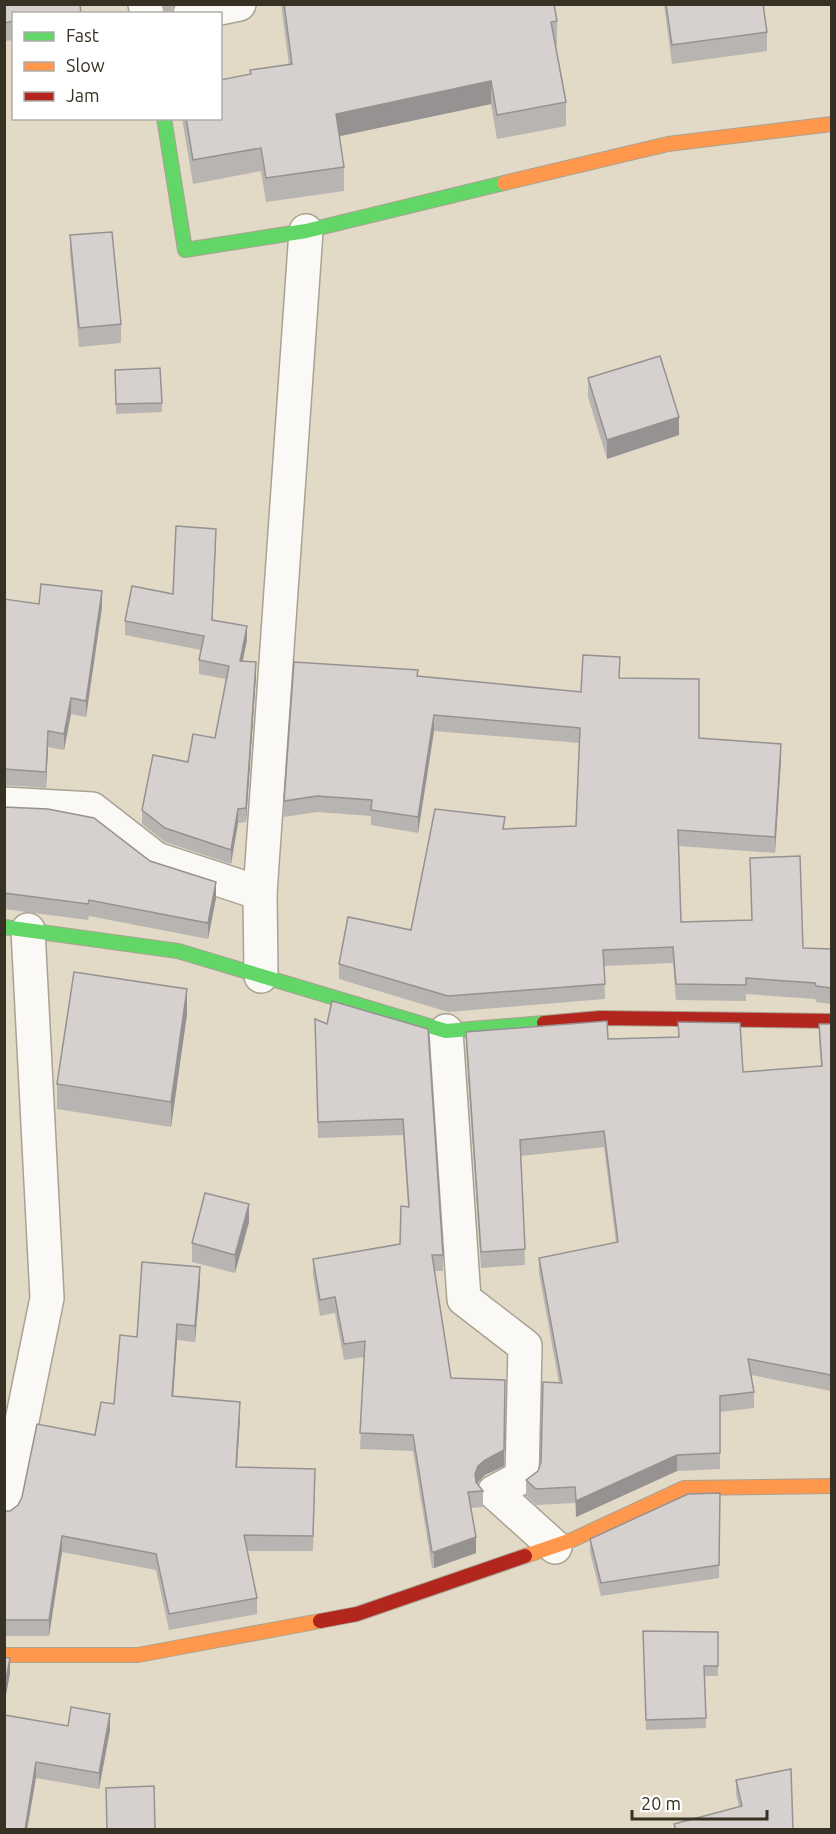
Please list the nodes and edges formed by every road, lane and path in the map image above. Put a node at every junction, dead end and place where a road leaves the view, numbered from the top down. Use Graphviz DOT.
graph roads {
  1 [pos="239,4"];
  2 [pos="200,12"];
  3 [pos="164,120"];
  4 [pos="831,124"];
  5 [pos="306,231"];
  6 [pos="4,804"];
  7 [pos="260,893"];
  8 [pos="16,928"];
  9 [pos="261,976"];
  10 [pos="831,1021"];
  11 [pos="446,1031"];
  12 [pos="831,1486"];
  13 [pos="4,1509"];
  14 [pos="555,1547"];
  15 [pos="4,1655"];
  1 -- 2 [label="street"];
  3 -- 5 [label="street"];
  4 -- 5 [label="street"];
  5 -- 7 [label="street"];
  6 -- 7 [label="street"];
  7 -- 9 [label="street"];
  8 -- 9 [label="street"];
  8 -- 13 [label="street"];
  9 -- 11 [label="street"];
  10 -- 11 [label="street"];
  11 -- 14 [label="street"];
  12 -- 14 [label="street"];
  14 -- 15 [label="street"];
}
